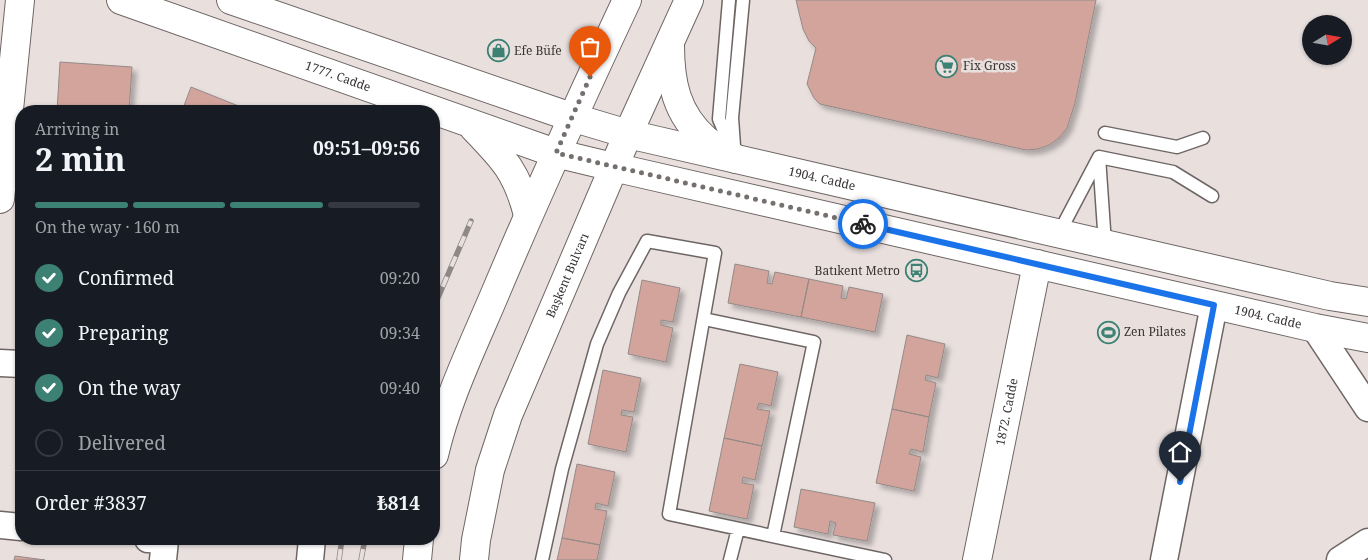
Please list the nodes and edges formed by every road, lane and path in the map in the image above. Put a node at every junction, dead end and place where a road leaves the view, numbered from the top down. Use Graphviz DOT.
graph roads {
  1 [pos="20,0"];
  2 [pos="120,0"];
  3 [pos="231,0"];
  4 [pos="628,0"];
  5 [pos="689,0"];
  6 [pos="729,0"];
  7 [pos="743,0"];
  8 [pos="670,42"];
  9 [pos="418,105"];
  10 [pos="440,113"];
  11 [pos="571,117"];
  12 [pos="469,123"];
  13 [pos="1105,133"];
  14 [pos="628,134"];
  15 [pos="1203,138"];
  16 [pos="556,153"];
  17 [pos="1099,158"];
  18 [pos="736,159"];
  19 [pos="613,167"];
  20 [pos="1212,196"];
  21 [pos="0,199"];
  22 [pos="528,215"];
  23 [pos="1059,233"];
  24 [pos="1105,244"];
  25 [pos="1037,264"];
  26 [pos="1368,302"];
  27 [pos="1214,305"];
  28 [pos="704,319"];
  29 [pos="1315,328"];
  30 [pos="1368,338"];
  31 [pos="0,363"];
  32 [pos="15,364"];
  33 [pos="1368,408"];
  34 [pos="440,434"];
  35 [pos="0,525"];
  36 [pos="15,526"];
  37 [pos="738,529"];
  38 [pos="773,536"];
  39 [pos="1368,542"];
  40 [pos="164,545"];
  41 [pos="311,545"];
  42 [pos="418,545"];
  43 [pos="163,560"];
  44 [pos="310,560"];
  45 [pos="416,560"];
  46 [pos="474,560"];
  47 [pos="542,560"];
  48 [pos="730,560"];
  49 [pos="885,560"];
  50 [pos="977,560"];
  51 [pos="1164,560"];
  52 [pos="1340,560"];
  1 -- 21 [label="main road"];
  2 -- 9 [label="main road, 1777. Cadde"];
  3 -- 11 [label="main road"];
  4 -- 11 [label="main road"];
  5 -- 8 [label="main road, Başkent Bulvarı"];
  6 -- 18 [label="lane"];
  7 -- 18 [label="lane"];
  8 -- 14 [label="main road, Başkent Bulvarı"];
  8 -- 18 [label="main road"];
  10 -- 12 [label="main road, 1777. Cadde"];
  11 -- 14 [label="main road, 1904. Cadde"];
  11 -- 16 [label="main road"];
  12 -- 16 [label="main road, 1777. Cadde"];
  12 -- 22 [label="main road"];
  13 -- 15 [label="lane"];
  14 -- 18 [label="main road, 1904. Cadde"];
  14 -- 19 [label="main road, Başkent Bulvarı"];
  16 -- 19 [label="main road, 1777. Cadde"];
  16 -- 22 [label="main road"];
  17 -- 20 [label="lane"];
  17 -- 23 [label="lane"];
  17 -- 24 [label="lane"];
  18 -- 23 [label="main road, 1904. Cadde"];
  19 -- 25 [label="main road, 1904. Cadde"];
  19 -- 46 [label="main road, Başkent Bulvarı"];
  22 -- 34 [label="main road"];
  23 -- 24 [label="main road, 1904. Cadde"];
  24 -- 26 [label="main road, 1904. Cadde"];
  25 -- 27 [label="main road, 1904. Cadde"];
  25 -- 50 [label="main road, 1872. Cadde"];
  27 -- 29 [label="main road, 1904. Cadde"];
  27 -- 51 [label="street"];
  28 -- 37 [label="lane"];
  28 -- 38 [label="lane"];
  28 -- 47 [label="lane"];
  29 -- 30 [label="main road, 1904. Cadde"];
  29 -- 33 [label="street"];
  31 -- 32 [label="street"];
  35 -- 36 [label="street"];
  37 -- 38 [label="lane"];
  37 -- 48 [label="lane"];
  38 -- 49 [label="lane"];
  39 -- 52 [label="street"];
  40 -- 43 [label="street"];
  41 -- 44 [label="street"];
  42 -- 45 [label="main road"];
}
